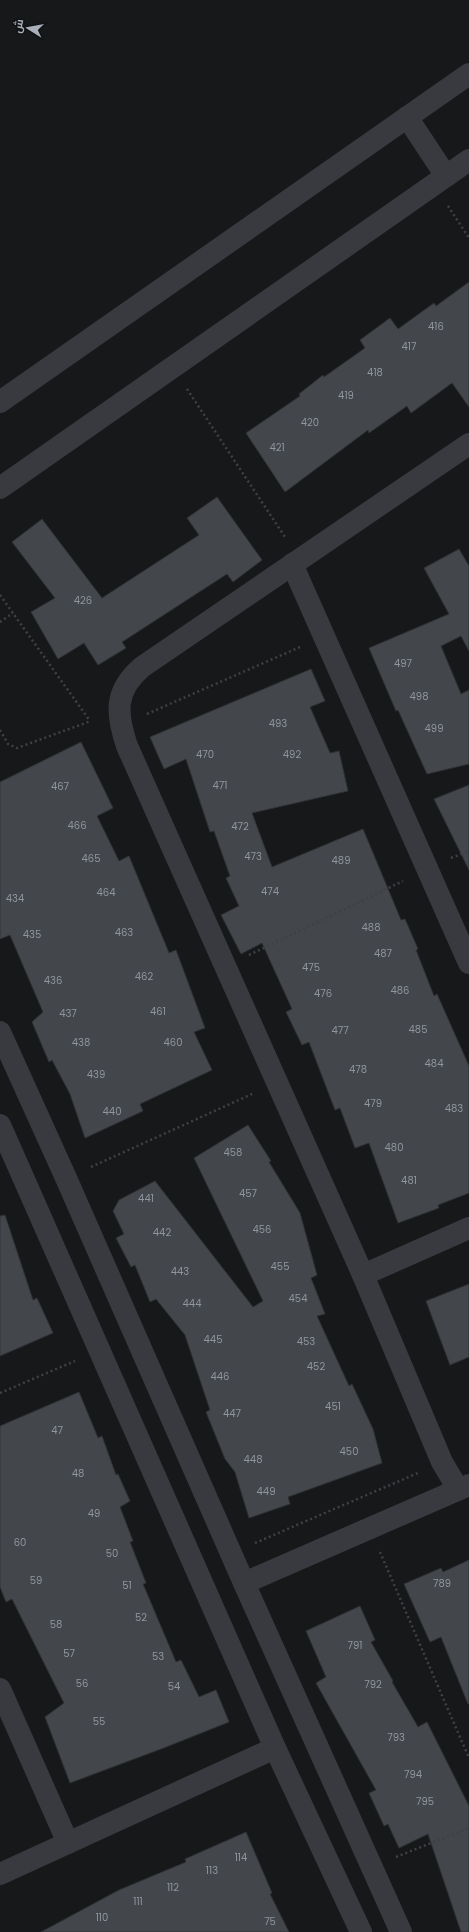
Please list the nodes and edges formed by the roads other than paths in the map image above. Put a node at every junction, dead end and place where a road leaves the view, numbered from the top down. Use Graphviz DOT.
graph roads {
  1 [pos="469,74"];
  2 [pos="407,118"];
  3 [pos="469,160"];
  4 [pos="440,180"];
  5 [pos="0,402"];
  6 [pos="469,444"];
  7 [pos="0,488"];
  8 [pos="296,562"];
  9 [pos="469,963"];
  10 [pos="0,1032"];
  11 [pos="0,1125"];
  12 [pos="469,1228"];
  13 [pos="363,1275"];
  14 [pos="464,1487"];
  15 [pos="244,1583"];
  16 [pos="0,1689"];
  17 [pos="275,1748"];
  18 [pos="68,1843"];
  19 [pos="0,1874"];
  20 [pos="361,1932"];
  21 [pos="401,1932"];
  1 -- 2 [label="street"];
  2 -- 4 [label="street"];
  2 -- 5 [label="street"];
  3 -- 4 [label="street"];
  4 -- 7 [label="street"];
  6 -- 8 [label="street"];
  8 -- 9 [label="street"];
  8 -- 13 [label="street"];
  10 -- 15 [label="street"];
  11 -- 17 [label="street"];
  12 -- 13 [label="street"];
  13 -- 14 [label="street"];
  14 -- 15 [label="street"];
  15 -- 21 [label="street"];
  16 -- 18 [label="street"];
  17 -- 18 [label="street"];
  17 -- 20 [label="street"];
  18 -- 19 [label="street"];
}
